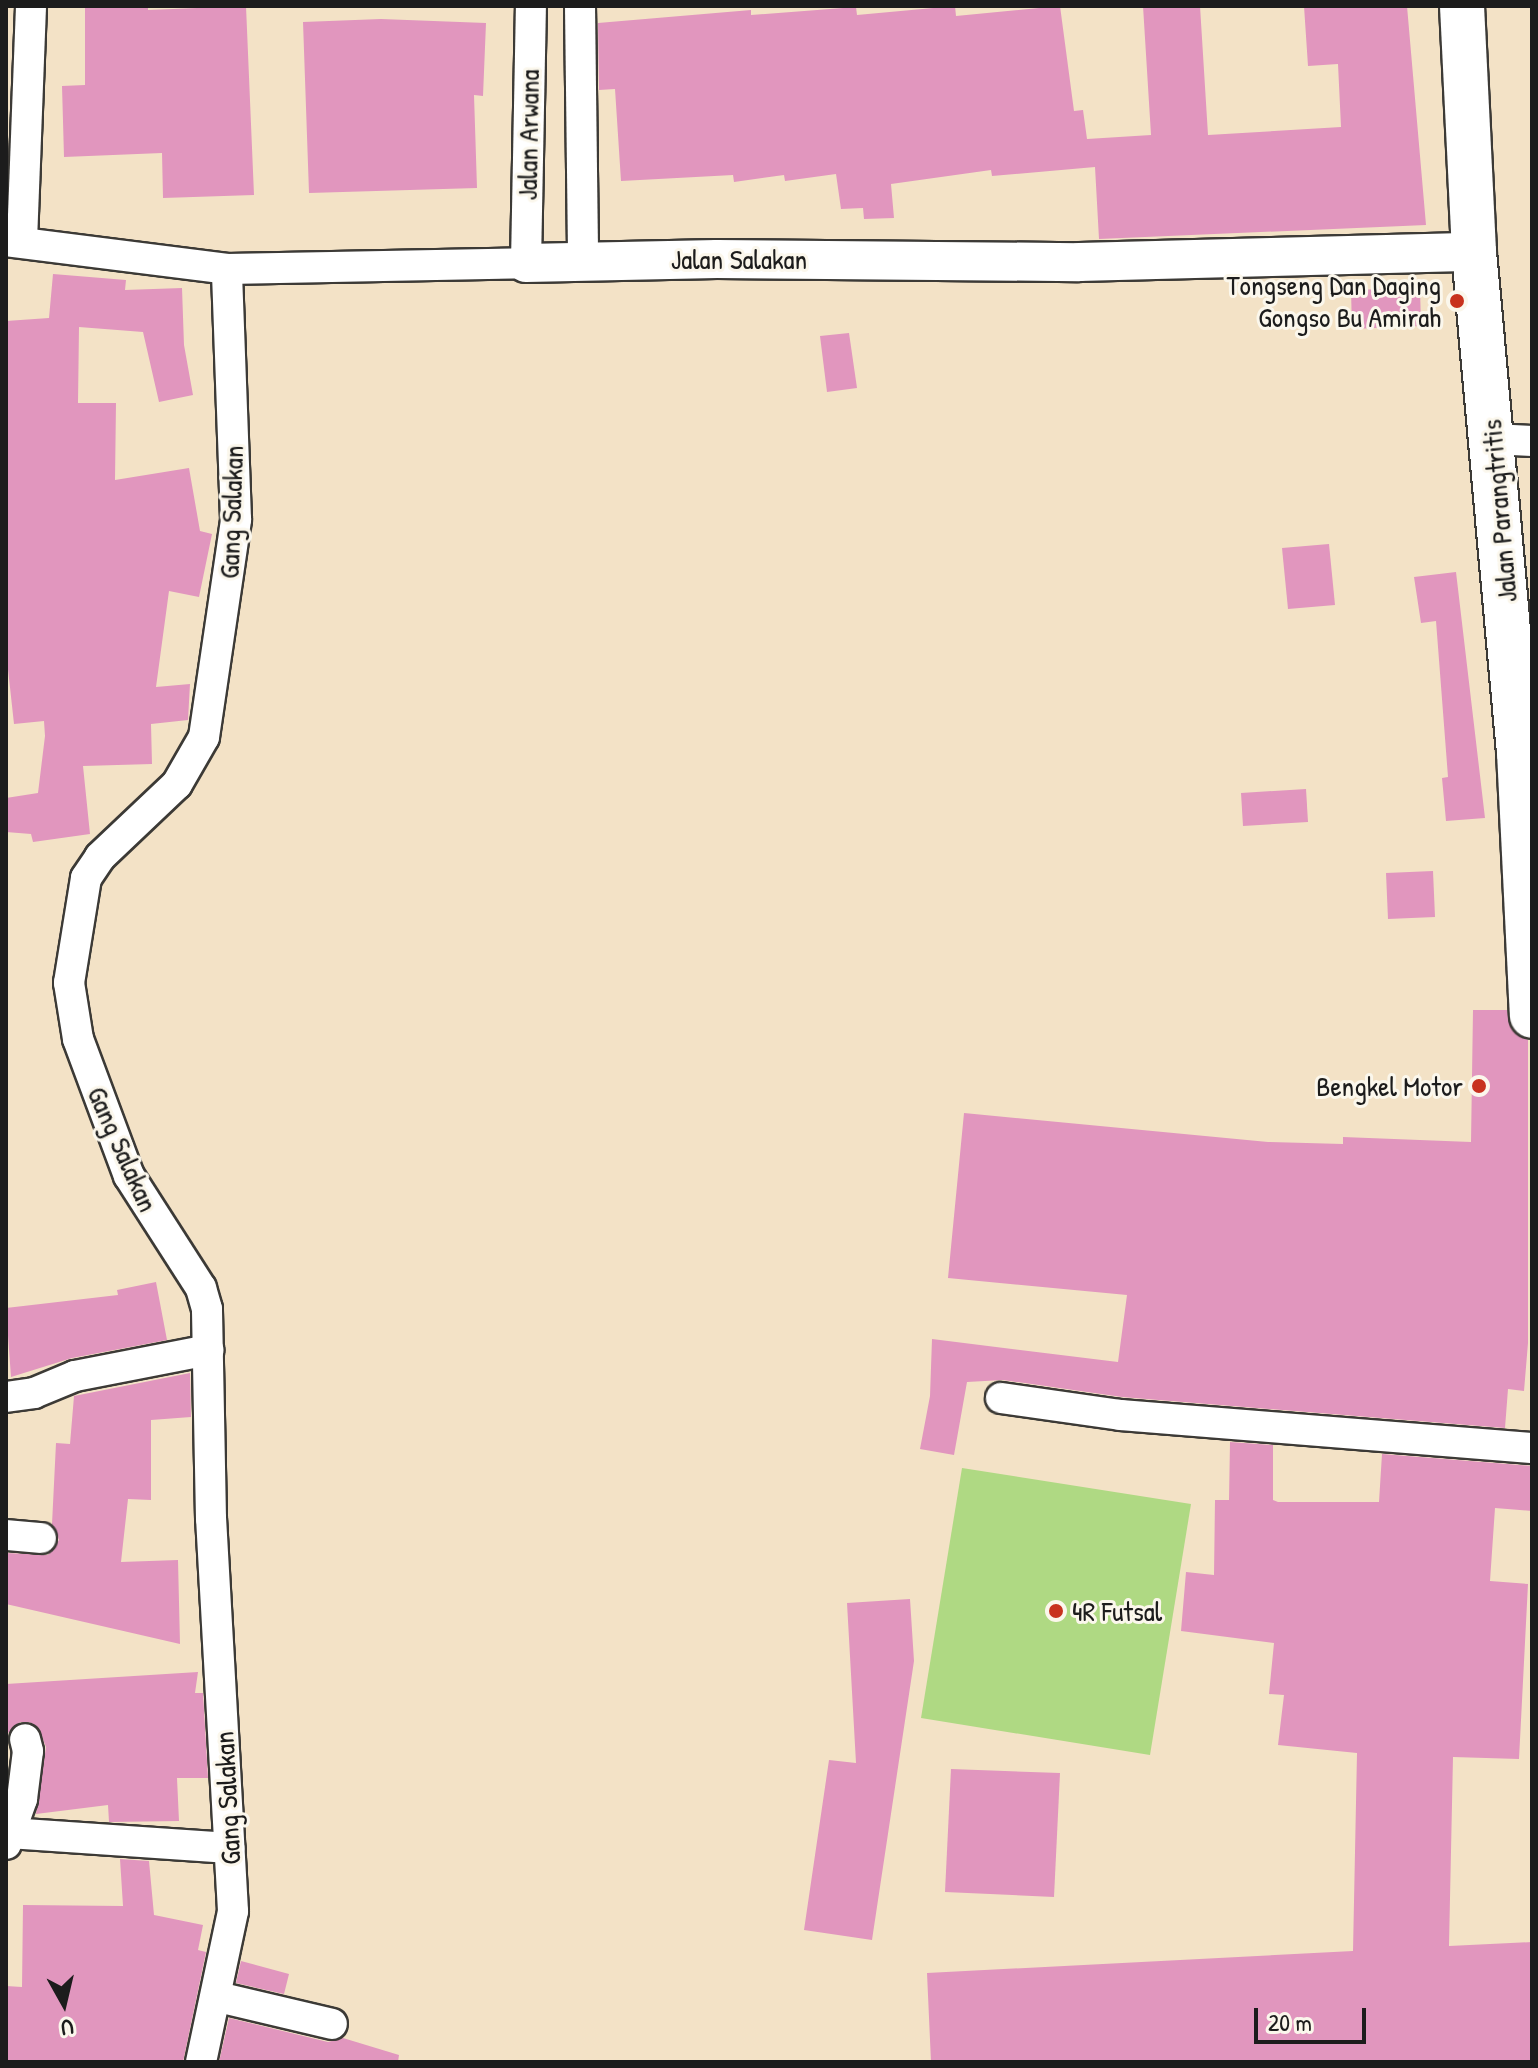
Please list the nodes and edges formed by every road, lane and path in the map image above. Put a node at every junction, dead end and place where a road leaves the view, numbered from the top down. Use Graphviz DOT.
graph roads {
  1 [pos="31,6"];
  2 [pos="531,6"];
  3 [pos="580,6"];
  4 [pos="1462,6"];
  5 [pos="14,241"];
  6 [pos="1474,252"];
  7 [pos="583,261"];
  8 [pos="526,263"];
  9 [pos="227,269"];
  10 [pos="1512,440"];
  11 [pos="1526,752"];
  12 [pos="1532,1016"];
  13 [pos="209,1350"];
  14 [pos="6,1397"];
  15 [pos="1001,1398"];
  16 [pos="1532,1448"];
  17 [pos="6,1535"];
  18 [pos="41,1538"];
  19 [pos="25,1739"];
  20 [pos="7,1838"];
  21 [pos="229,1848"];
  22 [pos="218,1997"];
  23 [pos="332,2024"];
  24 [pos="201,2062"];
  1 -- 5 [label="street"];
  2 -- 8 [label="street, Jalan Arwana"];
  3 -- 7 [label="street, Jalan Arwana"];
  4 -- 6 [label="main road, Jalan Parangtritis"];
  5 -- 9 [label="street, Jalan Salakan"];
  6 -- 7 [label="street, Jalan Salakan"];
  6 -- 10 [label="main road, Jalan Parangtritis"];
  7 -- 8 [label="street, Jalan Salakan"];
  8 -- 9 [label="street, Jalan Salakan"];
  9 -- 13 [label="street, Gang Salakan"];
  10 -- 11 [label="main road, Jalan Parangtritis"];
  11 -- 12 [label="main road, Jalan Parangtritis"];
  13 -- 14 [label="street"];
  13 -- 21 [label="street, Gang Salakan"];
  15 -- 16 [label="street"];
  17 -- 18 [label="street"];
  19 -- 20 [label="street"];
  20 -- 21 [label="street"];
  21 -- 22 [label="street, Gang Salakan"];
  22 -- 23 [label="street"];
  22 -- 24 [label="street, Gang Salakan"];
}
